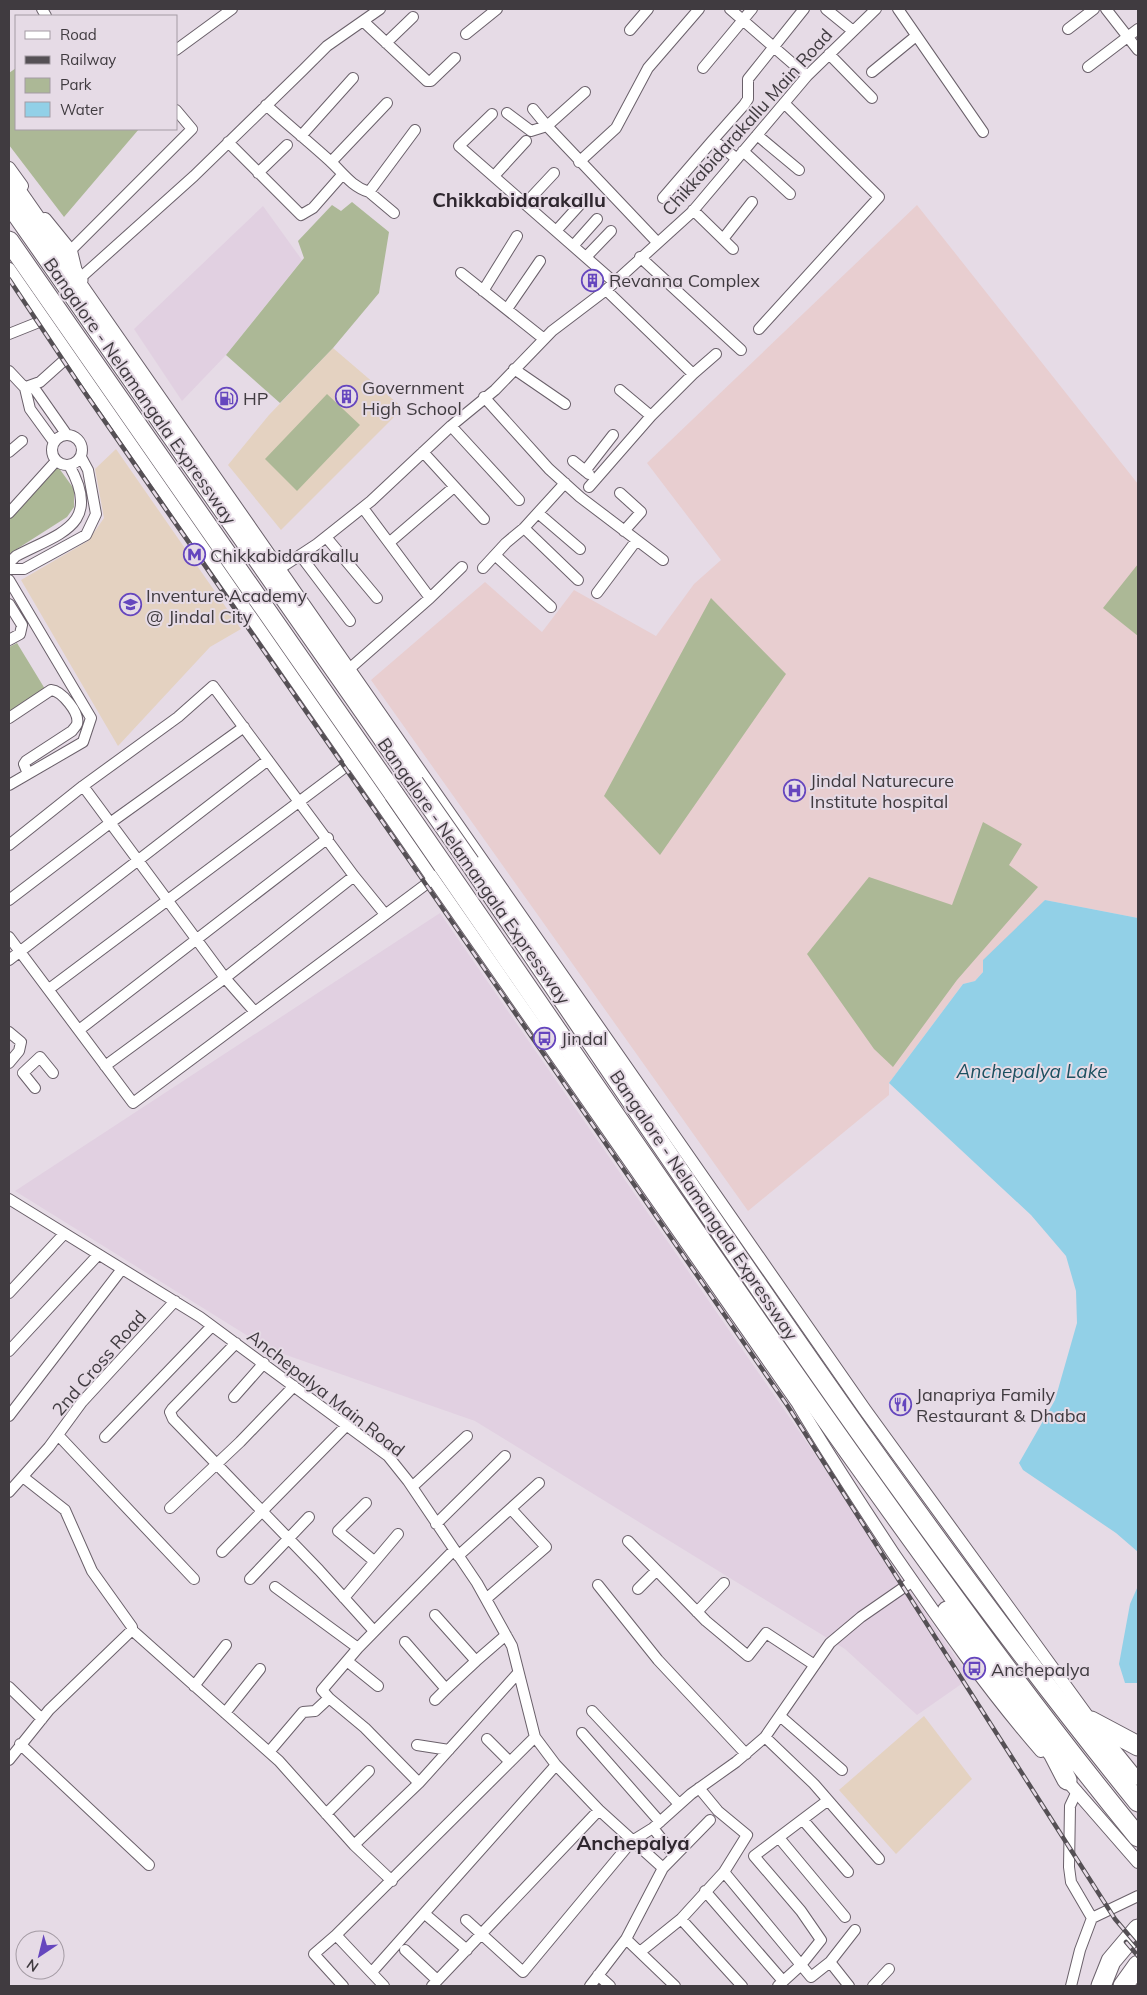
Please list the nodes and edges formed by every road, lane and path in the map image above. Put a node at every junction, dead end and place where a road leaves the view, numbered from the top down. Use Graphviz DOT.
graph roads {
  1 [pos="232,9"];
  2 [pos="648,9"];
  3 [pos="699,9"];
  4 [pos="730,9"];
  5 [pos="752,9"];
  6 [pos="804,9"];
  7 [pos="826,9"];
  8 [pos="876,9"];
  9 [pos="898,9"];
  10 [pos="1094,9"];
  11 [pos="1106,9"];
  12 [pos="375,10"];
  13 [pos="490,11"];
  14 [pos="413,17"];
  15 [pos="743,20"];
  16 [pos="363,21"];
  17 [pos="1068,28"];
  18 [pos="1138,29"];
  19 [pos="630,30"];
  20 [pos="853,31"];
  21 [pos="466,34"];
  22 [pos="916,36"];
  23 [pos="1128,37"];
  24 [pos="386,43"];
  25 [pos="774,47"];
  26 [pos="178,49"];
  27 [pos="1138,50"];
  28 [pos="829,54"];
  29 [pos="455,58"];
  30 [pos="1088,67"];
  31 [pos="703,68"];
  32 [pos="872,72"];
  33 [pos="807,76"];
  34 [pos="353,78"];
  35 [pos="585,92"];
  36 [pos="872,98"];
  37 [pos="387,102"];
  38 [pos="784,103"];
  39 [pos="266,105"];
  40 [pos="533,109"];
  41 [pos="178,112"];
  42 [pos="492,114"];
  43 [pos="507,114"];
  44 [pos="547,126"];
  45 [pos="415,130"];
  46 [pos="983,132"];
  47 [pos="757,135"];
  48 [pos="302,136"];
  49 [pos="713,140"];
  50 [pos="526,141"];
  51 [pos="228,142"];
  52 [pos="287,144"];
  53 [pos="740,155"];
  54 [pos="331,162"];
  55 [pos="579,162"];
  56 [pos="9,168"];
  57 [pos="799,170"];
  58 [pos="258,173"];
  59 [pos="554,173"];
  60 [pos="342,175"];
  61 [pos="494,176"];
  62 [pos="9,181"];
  63 [pos="369,192"];
  64 [pos="790,194"];
  65 [pos="663,198"];
  66 [pos="584,200"];
  67 [pos="752,202"];
  68 [pos="9,203"];
  69 [pos="525,204"];
  70 [pos="693,210"];
  71 [pos="394,213"];
  72 [pos="596,219"];
  73 [pos="556,231"];
  74 [pos="611,231"];
  75 [pos="517,236"];
  76 [pos="723,239"];
  77 [pos="9,241"];
  78 [pos="657,242"];
  79 [pos="573,246"];
  80 [pos="733,249"];
  81 [pos="71,250"];
  82 [pos="640,257"];
  83 [pos="586,258"];
  84 [pos="540,261"];
  85 [pos="461,273"];
  86 [pos="10,274"];
  87 [pos="78,280"];
  88 [pos="610,286"];
  89 [pos="483,290"];
  90 [pos="507,309"];
  91 [pos="44,320"];
  92 [pos="760,328"];
  93 [pos="9,334"];
  94 [pos="544,339"];
  95 [pos="741,350"];
  96 [pos="716,354"];
  97 [pos="69,356"];
  98 [pos="514,369"];
  99 [pos="9,371"];
  100 [pos="693,374"];
  101 [pos="28,386"];
  102 [pos="620,390"];
  103 [pos="484,397"];
  104 [pos="564,404"];
  105 [pos="651,416"];
  106 [pos="451,426"];
  107 [pos="67,435"];
  108 [pos="613,435"];
  109 [pos="22,441"];
  110 [pos="54,442"];
  111 [pos="9,452"];
  112 [pos="423,452"];
  113 [pos="81,458"];
  114 [pos="56,461"];
  115 [pos="573,461"];
  116 [pos="69,466"];
  117 [pos="585,471"];
  118 [pos="565,483"];
  119 [pos="454,487"];
  120 [pos="620,493"];
  121 [pos="519,500"];
  122 [pos="363,508"];
  123 [pos="9,513"];
  124 [pos="538,513"];
  125 [pos="484,519"];
  126 [pos="524,528"];
  127 [pos="624,531"];
  128 [pos="326,537"];
  129 [pos="636,541"];
  130 [pos="390,542"];
  131 [pos="580,549"];
  132 [pos="300,555"];
  133 [pos="495,556"];
  134 [pos="663,560"];
  135 [pos="9,563"];
  136 [pos="462,567"];
  137 [pos="483,568"];
  138 [pos="279,569"];
  139 [pos="9,570"];
  140 [pos="9,580"];
  141 [pos="578,580"];
  142 [pos="597,593"];
  143 [pos="376,598"];
  144 [pos="430,598"];
  145 [pos="9,604"];
  146 [pos="550,607"];
  147 [pos="350,620"];
  148 [pos="9,640"];
  149 [pos="348,670"];
  150 [pos="9,718"];
  151 [pos="244,727"];
  152 [pos="268,760"];
  153 [pos="352,762"];
  154 [pos="28,774"];
  155 [pos="9,786"];
  156 [pos="82,786"];
  157 [pos="299,801"];
  158 [pos="443,808"];
  159 [pos="110,822"];
  160 [pos="456,825"];
  161 [pos="328,838"];
  162 [pos="403,838"];
  163 [pos="9,845"];
  164 [pos="415,854"];
  165 [pos="138,860"];
  166 [pos="354,876"];
  167 [pos="433,879"];
  168 [pos="9,900"];
  169 [pos="168,901"];
  170 [pos="384,913"];
  171 [pos="9,937"];
  172 [pos="198,940"];
  173 [pos="20,952"];
  174 [pos="9,960"];
  175 [pos="225,978"];
  176 [pos="50,989"];
  177 [pos="254,1011"];
  178 [pos="79,1030"];
  179 [pos="9,1032"];
  180 [pos="10,1062"];
  181 [pos="105,1066"];
  182 [pos="23,1073"];
  183 [pos="53,1073"];
  184 [pos="35,1088"];
  185 [pos="9,1199"];
  186 [pos="64,1234"];
  187 [pos="98,1255"];
  188 [pos="122,1269"];
  189 [pos="9,1294"];
  190 [pos="175,1301"];
  191 [pos="212,1326"];
  192 [pos="236,1342"];
  193 [pos="9,1351"];
  194 [pos="264,1363"];
  195 [pos="294,1386"];
  196 [pos="234,1397"];
  197 [pos="812,1399"];
  198 [pos="9,1416"];
  199 [pos="347,1425"];
  200 [pos="58,1435"];
  201 [pos="467,1436"];
  202 [pos="104,1437"];
  203 [pos="506,1456"];
  204 [pos="216,1464"];
  205 [pos="23,1477"];
  206 [pos="540,1483"];
  207 [pos="412,1487"];
  208 [pos="9,1492"];
  209 [pos="366,1503"];
  210 [pos="170,1508"];
  211 [pos="512,1510"];
  212 [pos="262,1512"];
  213 [pos="309,1517"];
  214 [pos="436,1524"];
  215 [pos="398,1534"];
  216 [pos="289,1539"];
  217 [pos="628,1540"];
  218 [pos="222,1552"];
  219 [pos="456,1553"];
  220 [pos="374,1561"];
  221 [pos="656,1571"];
  222 [pos="194,1579"];
  223 [pos="250,1579"];
  224 [pos="912,1581"];
  225 [pos="724,1582"];
  226 [pos="598,1585"];
  227 [pos="276,1587"];
  228 [pos="638,1589"];
  229 [pos="344,1598"];
  230 [pos="486,1599"];
  231 [pos="697,1612"];
  232 [pos="435,1615"];
  233 [pos="132,1630"];
  234 [pos="374,1631"];
  235 [pos="506,1635"];
  236 [pos="405,1642"];
  237 [pos="226,1645"];
  238 [pos="358,1648"];
  239 [pos="347,1661"];
  240 [pos="476,1661"];
  241 [pos="813,1664"];
  242 [pos="260,1669"];
  243 [pos="518,1673"];
  244 [pos="194,1686"];
  245 [pos="378,1686"];
  246 [pos="9,1687"];
  247 [pos="446,1689"];
  248 [pos="329,1698"];
  249 [pos="435,1700"];
  250 [pos="592,1711"];
  251 [pos="225,1713"];
  252 [pos="780,1716"];
  253 [pos="42,1719"];
  254 [pos="1091,1720"];
  255 [pos="582,1732"];
  256 [pos="535,1737"];
  257 [pos="765,1737"];
  258 [pos="487,1739"];
  259 [pos="20,1744"];
  260 [pos="417,1745"];
  261 [pos="1138,1746"];
  262 [pos="449,1750"];
  263 [pos="269,1752"];
  264 [pos="746,1754"];
  265 [pos="9,1757"];
  266 [pos="510,1762"];
  267 [pos="556,1765"];
  268 [pos="842,1770"];
  269 [pos="369,1771"];
  270 [pos="1138,1779"];
  271 [pos="419,1783"];
  272 [pos="1072,1786"];
  273 [pos="698,1788"];
  274 [pos="827,1801"];
  275 [pos="1138,1802"];
  276 [pos="679,1804"];
  277 [pos="599,1810"];
  278 [pos="326,1814"];
  279 [pos="710,1820"];
  280 [pos="803,1820"];
  281 [pos="657,1825"];
  282 [pos="1138,1837"];
  283 [pos="780,1839"];
  284 [pos="632,1840"];
  285 [pos="354,1845"];
  286 [pos="674,1855"];
  287 [pos="878,1859"];
  288 [pos="1138,1862"];
  289 [pos="149,1865"];
  290 [pos="663,1868"];
  291 [pos="724,1872"];
  292 [pos="848,1872"];
  293 [pos="392,1881"];
  294 [pos="705,1891"];
  295 [pos="1138,1896"];
  296 [pos="425,1914"];
  297 [pos="845,1917"];
  298 [pos="1092,1918"];
  299 [pos="681,1919"];
  300 [pos="466,1920"];
  301 [pos="1138,1929"];
  302 [pos="856,1930"];
  303 [pos="336,1935"];
  304 [pos="482,1935"];
  305 [pos="626,1939"];
  306 [pos="405,1950"];
  307 [pos="467,1950"];
  308 [pos="640,1952"];
  309 [pos="830,1962"];
  310 [pos="801,1965"];
  311 [pos="1138,1965"];
  312 [pos="889,1969"];
  313 [pos="372,1972"];
  314 [pos="598,1975"];
  315 [pos="434,1983"];
  316 [pos="780,1984"];
  317 [pos="343,1986"];
  318 [pos="384,1986"];
  319 [pos="590,1986"];
  320 [pos="610,1986"];
  321 [pos="675,1986"];
  322 [pos="742,1986"];
  323 [pos="849,1986"];
  324 [pos="873,1986"];
  325 [pos="1071,1986"];
  326 [pos="1101,1986"];
  327 [pos="1123,1986"];
  1 -- 26 [label="street"];
  2 -- 19 [label="street"];
  3 -- 55 [label="street"];
  4 -- 15 [label="street"];
  5 -- 15 [label="street"];
  6 -- 25 [label="street"];
  7 -- 20 [label="street"];
  8 -- 20 [label="street, Chikkabidarakallu Main Road"];
  9 -- 22 [label="street"];
  10 -- 17 [label="street"];
  11 -- 23 [label="street"];
  12 -- 16 [label="street"];
  13 -- 21 [label="street"];
  14 -- 24 [label="street"];
  15 -- 25 [label="street"];
  15 -- 31 [label="street"];
  16 -- 24 [label="street"];
  16 -- 39 [label="street"];
  18 -- 23 [label="street"];
  20 -- 28 [label="street, Chikkabidarakallu Main Road"];
  22 -- 32 [label="street"];
  22 -- 46 [label="street"];
  23 -- 27 [label="street"];
  23 -- 30 [label="street"];
  24 -- 29 [label="street"];
  25 -- 33 [label="street"];
  25 -- 49 [label="street"];
  28 -- 33 [label="street, Chikkabidarakallu Main Road"];
  28 -- 36 [label="street"];
  33 -- 38 [label="street, Chikkabidarakallu Main Road"];
  34 -- 48 [label="street"];
  35 -- 44 [label="street"];
  37 -- 54 [label="street"];
  38 -- 47 [label="street, Chikkabidarakallu Main Road"];
  38 -- 92 [label="street"];
  39 -- 48 [label="street"];
  39 -- 51 [label="street"];
  40 -- 44 [label="street"];
  41 -- 81 [label="street"];
  42 -- 61 [label="street"];
  43 -- 44 [label="street"];
  44 -- 55 [label="street"];
  45 -- 63 [label="street"];
  47 -- 53 [label="street, Chikkabidarakallu Main Road"];
  47 -- 57 [label="street"];
  48 -- 54 [label="street"];
  49 -- 53 [label="street"];
  49 -- 65 [label="street"];
  50 -- 61 [label="street"];
  51 -- 58 [label="street"];
  51 -- 87 [label="street"];
  52 -- 58 [label="street"];
  53 -- 64 [label="street"];
  53 -- 70 [label="street, Chikkabidarakallu Main Road"];
  54 -- 60 [label="street"];
  55 -- 78 [label="street"];
  56 -- 81 [label="street"];
  58 -- 60 [label="street"];
  59 -- 69 [label="street"];
  60 -- 63 [label="street"];
  61 -- 69 [label="street"];
  62 -- 87 [label="highway"];
  63 -- 71 [label="street"];
  66 -- 73 [label="street"];
  67 -- 76 [label="street"];
  68 -- 275 [label="highway, Bangalore - Nelamangala Expressway, bridge"];
  69 -- 73 [label="street"];
  70 -- 76 [label="street"];
  70 -- 78 [label="street, Chikkabidarakallu Main Road"];
  72 -- 79 [label="street"];
  73 -- 79 [label="street"];
  74 -- 83 [label="street"];
  75 -- 89 [label="street"];
  76 -- 80 [label="street"];
  77 -- 197 [label="highway, Bangalore - Nelamangala Expressway, bridge"];
  78 -- 82 [label="street, Chikkabidarakallu Main Road"];
  79 -- 83 [label="street"];
  81 -- 87 [label="street"];
  82 -- 88 [label="street, Chikkabidarakallu Main Road"];
  82 -- 95 [label="street"];
  83 -- 88 [label="street"];
  84 -- 90 [label="street"];
  85 -- 89 [label="street"];
  86 -- 91 [label="street"];
  87 -- 138 [label="street"];
  88 -- 94 [label="street, Chikkabidarakallu Main Road"];
  88 -- 100 [label="street"];
  89 -- 90 [label="street"];
  90 -- 94 [label="street"];
  91 -- 93 [label="street"];
  91 -- 97 [label="street"];
  94 -- 98 [label="street, Chikkabidarakallu Main Road"];
  96 -- 100 [label="street"];
  97 -- 101 [label="street"];
  97 -- 153 [label="street"];
  98 -- 103 [label="street, Chikkabidarakallu Main Road"];
  98 -- 104 [label="street"];
  99 -- 101 [label="street"];
  100 -- 105 [label="street"];
  101 -- 107 [label="street"];
  101 -- 110 [label="street"];
  102 -- 105 [label="street"];
  103 -- 106 [label="street, Chikkabidarakallu Main Road"];
  103 -- 118 [label="street"];
  105 -- 117 [label="street"];
  106 -- 112 [label="street, Chikkabidarakallu Main Road"];
  106 -- 121 [label="street"];
  107 -- 110 [label="street"];
  107 -- 113 [label="street"];
  108 -- 117 [label="street"];
  109 -- 111 [label="street"];
  110 -- 114 [label="street"];
  112 -- 119 [label="street"];
  112 -- 122 [label="street, Chikkabidarakallu Main Road"];
  113 -- 116 [label="street"];
  113 -- 139 [label="street"];
  114 -- 116 [label="street"];
  114 -- 123 [label="street"];
  115 -- 117 [label="street"];
  116 -- 135 [label="street"];
  118 -- 124 [label="street"];
  118 -- 127 [label="street"];
  119 -- 125 [label="street"];
  119 -- 130 [label="street"];
  120 -- 127 [label="street"];
  122 -- 128 [label="street, Chikkabidarakallu Main Road"];
  122 -- 130 [label="street"];
  124 -- 126 [label="street"];
  124 -- 131 [label="street"];
  126 -- 133 [label="street"];
  126 -- 141 [label="street"];
  127 -- 129 [label="street"];
  128 -- 132 [label="street, Chikkabidarakallu Main Road"];
  128 -- 143 [label="street"];
  129 -- 134 [label="street"];
  129 -- 142 [label="street"];
  130 -- 144 [label="street"];
  132 -- 138 [label="street, Chikkabidarakallu Main Road"];
  132 -- 147 [label="street"];
  133 -- 137 [label="street"];
  133 -- 146 [label="street"];
  136 -- 144 [label="street"];
  138 -- 149 [label="street"];
  140 -- 154 [label="street"];
  144 -- 149 [label="street"];
  145 -- 148 [label="street"];
  149 -- 158 [label="street"];
  150 -- 154 [label="street"];
  151 -- 152 [label="street"];
  151 -- 156 [label="street"];
  151 -- 159 [label="street"];
  152 -- 157 [label="street"];
  152 -- 165 [label="street"];
  153 -- 157 [label="street"];
  153 -- 162 [label="street"];
  154 -- 155 [label="street"];
  156 -- 159 [label="street"];
  156 -- 163 [label="street"];
  157 -- 161 [label="street"];
  157 -- 169 [label="street"];
  158 -- 160 [label="street"];
  158 -- 162 [label="street"];
  159 -- 165 [label="street"];
  159 -- 168 [label="street"];
  160 -- 164 [label="street"];
  160 -- 254 [label="street"];
  161 -- 166 [label="street"];
  161 -- 172 [label="street"];
  162 -- 164 [label="street"];
  164 -- 167 [label="street"];
  165 -- 169 [label="street"];
  165 -- 173 [label="street"];
  166 -- 170 [label="street"];
  166 -- 175 [label="street"];
  167 -- 170 [label="street"];
  167 -- 224 [label="street"];
  169 -- 172 [label="street"];
  169 -- 176 [label="street"];
  170 -- 177 [label="street"];
  171 -- 173 [label="street"];
  172 -- 175 [label="street"];
  172 -- 178 [label="street"];
  173 -- 174 [label="street"];
  173 -- 176 [label="street"];
  175 -- 177 [label="street"];
  175 -- 181 [label="street"];
  176 -- 178 [label="street"];
  177 -- 181 [label="street"];
  178 -- 181 [label="street"];
  179 -- 180 [label="street"];
  180 -- 182 [label="street"];
  182 -- 183 [label="street"];
  182 -- 184 [label="street"];
  185 -- 186 [label="street, Anchepalya Main Road"];
  186 -- 187 [label="street, Anchepalya Main Road"];
  186 -- 189 [label="street"];
  187 -- 188 [label="street, Anchepalya Main Road"];
  187 -- 193 [label="street"];
  188 -- 190 [label="street, Anchepalya Main Road"];
  188 -- 198 [label="street"];
  190 -- 191 [label="street, Anchepalya Main Road"];
  190 -- 200 [label="street, 2nd Cross Road"];
  191 -- 192 [label="street, Anchepalya Main Road"];
  191 -- 202 [label="street"];
  192 -- 194 [label="street, Anchepalya Main Road"];
  192 -- 204 [label="street"];
  194 -- 195 [label="street, Anchepalya Main Road"];
  194 -- 196 [label="street"];
  195 -- 199 [label="street, Anchepalya Main Road"];
  195 -- 204 [label="street"];
  197 -- 272 [label="highway"];
  197 -- 282 [label="highway, Bangalore - Nelamangala Expressway"];
  199 -- 207 [label="street, Anchepalya Main Road"];
  199 -- 212 [label="street"];
  200 -- 205 [label="street, 2nd Cross Road"];
  200 -- 222 [label="street"];
  201 -- 207 [label="street"];
  203 -- 214 [label="street"];
  204 -- 210 [label="street"];
  204 -- 212 [label="street"];
  205 -- 208 [label="street, 2nd Cross Road"];
  205 -- 233 [label="street"];
  206 -- 211 [label="street"];
  207 -- 214 [label="street, Anchepalya Main Road"];
  209 -- 220 [label="street"];
  211 -- 219 [label="street"];
  211 -- 230 [label="street"];
  212 -- 216 [label="street"];
  212 -- 218 [label="street"];
  213 -- 216 [label="street"];
  214 -- 219 [label="street, Anchepalya Main Road"];
  215 -- 220 [label="street"];
  216 -- 223 [label="street"];
  216 -- 229 [label="street"];
  217 -- 221 [label="street"];
  219 -- 230 [label="street, Anchepalya Main Road"];
  219 -- 234 [label="street"];
  220 -- 229 [label="street"];
  221 -- 228 [label="street"];
  221 -- 231 [label="street"];
  224 -- 241 [label="street"];
  224 -- 272 [label="street"];
  225 -- 231 [label="street"];
  226 -- 264 [label="street"];
  227 -- 238 [label="street"];
  229 -- 234 [label="street"];
  230 -- 235 [label="street, Anchepalya Main Road"];
  231 -- 241 [label="street"];
  232 -- 240 [label="street"];
  233 -- 244 [label="street"];
  233 -- 253 [label="street"];
  234 -- 238 [label="street"];
  235 -- 240 [label="street"];
  235 -- 243 [label="street, Anchepalya Main Road"];
  236 -- 247 [label="street"];
  237 -- 244 [label="street"];
  238 -- 239 [label="street"];
  239 -- 245 [label="street"];
  239 -- 248 [label="street"];
  240 -- 247 [label="street"];
  241 -- 252 [label="street"];
  242 -- 251 [label="street"];
  243 -- 256 [label="street, Anchepalya Main Road"];
  243 -- 262 [label="street"];
  244 -- 251 [label="street"];
  246 -- 253 [label="street"];
  247 -- 249 [label="street"];
  248 -- 263 [label="street"];
  248 -- 271 [label="street"];
  250 -- 276 [label="street"];
  251 -- 263 [label="street"];
  252 -- 257 [label="street"];
  252 -- 268 [label="street"];
  253 -- 259 [label="street"];
  254 -- 261 [label="highway"];
  254 -- 270 [label="street"];
  255 -- 281 [label="street"];
  256 -- 266 [label="street"];
  256 -- 267 [label="street, Anchepalya Main Road"];
  257 -- 264 [label="street"];
  257 -- 274 [label="street"];
  258 -- 266 [label="street"];
  259 -- 265 [label="street"];
  259 -- 289 [label="street"];
  260 -- 262 [label="street"];
  262 -- 271 [label="street"];
  263 -- 278 [label="street"];
  264 -- 273 [label="street"];
  266 -- 293 [label="street"];
  267 -- 277 [label="street, Anchepalya Main Road"];
  267 -- 296 [label="street"];
  269 -- 278 [label="street"];
  271 -- 285 [label="street"];
  272 -- 288 [label="street"];
  272 -- 298 [label="street"];
  273 -- 276 [label="street"];
  273 -- 291 [label="street"];
  274 -- 280 [label="street"];
  274 -- 287 [label="street"];
  276 -- 281 [label="street"];
  277 -- 284 [label="street, Anchepalya Main Road"];
  277 -- 304 [label="street"];
  278 -- 285 [label="street"];
  279 -- 286 [label="street"];
  280 -- 283 [label="street"];
  280 -- 292 [label="street"];
  281 -- 284 [label="street"];
  281 -- 286 [label="street"];
  283 -- 297 [label="street"];
  283 -- 310 [label="street"];
  284 -- 290 [label="street, Anchepalya Main Road"];
  284 -- 304 [label="street"];
  285 -- 293 [label="street"];
  286 -- 290 [label="street"];
  290 -- 305 [label="street"];
  291 -- 294 [label="street"];
  291 -- 310 [label="street"];
  293 -- 303 [label="street"];
  294 -- 299 [label="street"];
  294 -- 316 [label="street"];
  295 -- 298 [label="street"];
  296 -- 307 [label="street"];
  296 -- 313 [label="street"];
  298 -- 325 [label="street"];
  299 -- 308 [label="street"];
  299 -- 322 [label="street"];
  300 -- 304 [label="street"];
  301 -- 326 [label="highway"];
  302 -- 309 [label="street"];
  303 -- 313 [label="street"];
  303 -- 317 [label="street"];
  304 -- 307 [label="street"];
  305 -- 308 [label="street"];
  305 -- 314 [label="street"];
  306 -- 315 [label="street"];
  307 -- 315 [label="street"];
  308 -- 321 [label="street"];
  309 -- 310 [label="street"];
  309 -- 323 [label="street"];
  310 -- 316 [label="street"];
  311 -- 327 [label="highway"];
  312 -- 324 [label="street"];
  313 -- 318 [label="street"];
  314 -- 319 [label="street"];
  314 -- 320 [label="street"];
}
